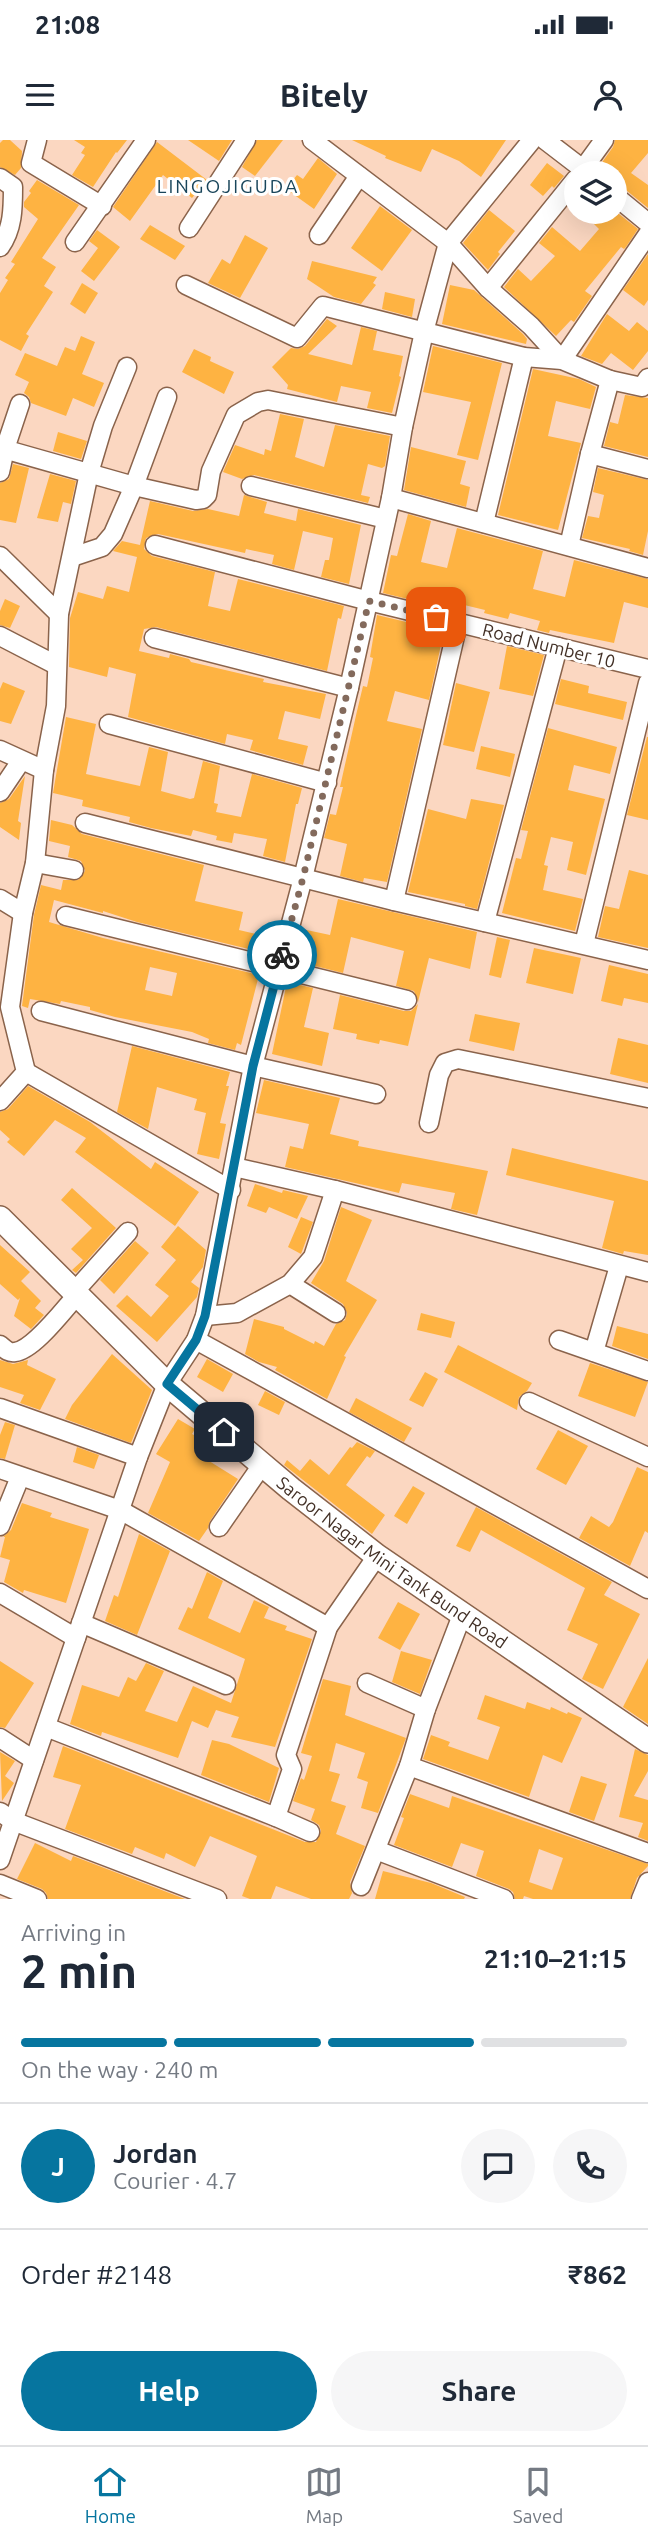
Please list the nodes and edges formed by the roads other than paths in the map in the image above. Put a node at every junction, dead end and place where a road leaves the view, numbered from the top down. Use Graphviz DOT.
graph roads {
  1 [pos="37,140"];
  2 [pos="146,140"];
  3 [pos="246,140"];
  4 [pos="532,140"];
  5 [pos="545,140"];
  6 [pos="604,140"];
  7 [pos="320,142"];
  8 [pos="568,161"];
  9 [pos="590,161"];
  10 [pos="31,163"];
  11 [pos="359,176"];
  12 [pos="7,182"];
  13 [pos="564,196"];
  14 [pos="102,206"];
  15 [pos="627,206"];
  16 [pos="648,223"];
  17 [pos="189,228"];
  18 [pos="319,234"];
  19 [pos="648,234"];
  20 [pos="75,242"];
  21 [pos="447,243"];
  22 [pos="0,247"];
  23 [pos="186,285"];
  24 [pos="488,288"];
  25 [pos="424,332"];
  26 [pos="524,357"];
  27 [pos="562,360"];
  28 [pos="127,367"];
  29 [pos="648,378"];
  30 [pos="610,380"];
  31 [pos="167,397"];
  32 [pos="20,404"];
  33 [pos="403,426"];
  34 [pos="2,449"];
  35 [pos="590,454"];
  36 [pos="648,469"];
  37 [pos="0,472"];
  38 [pos="89,473"];
  39 [pos="134,486"];
  40 [pos="251,486"];
  41 [pos="391,498"];
  42 [pos="386,519"];
  43 [pos="484,523"];
  44 [pos="155,545"];
  45 [pos="569,546"];
  46 [pos="0,556"];
  47 [pos="72,557"];
  48 [pos="648,568"];
  49 [pos="369,601"];
  50 [pos="59,614"];
  51 [pos="458,622"];
  52 [pos="0,636"];
  53 [pos="154,638"];
  54 [pos="558,647"];
  55 [pos="57,665"];
  56 [pos="648,669"];
  57 [pos="648,683"];
  58 [pos="349,688"];
  59 [pos="109,724"];
  60 [pos="0,750"];
  61 [pos="21,761"];
  62 [pos="44,770"];
  63 [pos="327,783"];
  64 [pos="0,792"];
  65 [pos="85,823"];
  66 [pos="35,863"];
  67 [pos="74,870"];
  68 [pos="303,878"];
  69 [pos="0,899"];
  70 [pos="394,901"];
  71 [pos="23,914"];
  72 [pos="66,916"];
  73 [pos="485,922"];
  74 [pos="584,944"];
  75 [pos="648,960"];
  76 [pos="278,970"];
  77 [pos="407,1000"];
  78 [pos="5,1002"];
  79 [pos="41,1011"];
  80 [pos="253,1066"];
  81 [pos="26,1072"];
  82 [pos="6,1081"];
  83 [pos="376,1094"];
  84 [pos="648,1098"];
  85 [pos="0,1101"];
  86 [pos="429,1123"];
  87 [pos="234,1167"];
  88 [pos="231,1190"];
  89 [pos="335,1190"];
  90 [pos="0,1218"];
  91 [pos="128,1232"];
  92 [pos="619,1265"];
  93 [pos="648,1272"];
  94 [pos="290,1284"];
  95 [pos="77,1292"];
  96 [pos="336,1313"];
  97 [pos="205,1316"];
  98 [pos="196,1340"];
  99 [pos="559,1340"];
  100 [pos="0,1345"];
  101 [pos="594,1352"];
  102 [pos="648,1371"];
  103 [pos="167,1384"];
  104 [pos="529,1402"];
  105 [pos="0,1408"];
  106 [pos="138,1457"];
  107 [pos="648,1457"];
  108 [pos="262,1465"];
  109 [pos="0,1469"];
  110 [pos="20,1477"];
  111 [pos="120,1510"];
  112 [pos="0,1526"];
  113 [pos="219,1527"];
  114 [pos="377,1556"];
  115 [pos="648,1590"];
  116 [pos="0,1593"];
  117 [pos="462,1615"];
  118 [pos="328,1628"];
  119 [pos="78,1631"];
  120 [pos="367,1683"];
  121 [pos="226,1685"];
  122 [pos="426,1709"];
  123 [pos="46,1727"];
  124 [pos="0,1738"];
  125 [pos="648,1741"];
  126 [pos="34,1760"];
  127 [pos="410,1766"];
  128 [pos="7,1816"];
  129 [pos="276,1817"];
  130 [pos="310,1832"];
  131 [pos="376,1850"];
  132 [pos="648,1853"];
  133 [pos="0,1860"];
  134 [pos="648,1882"];
  135 [pos="0,1884"];
  136 [pos="361,1886"];
  137 [pos="37,1899"];
  138 [pos="217,1899"];
  139 [pos="503,1899"];
  140 [pos="641,1899"];
  1 -- 10 [label="street"];
  2 -- 14 [label="street"];
  3 -- 17 [label="street"];
  4 -- 21 [label="street"];
  5 -- 8 [label="street"];
  6 -- 9 [label="street"];
  7 -- 11 [label="street"];
  10 -- 12 [label="street"];
  10 -- 14 [label="street"];
  11 -- 18 [label="street"];
  11 -- 21 [label="street"];
  12 -- 22 [label="street"];
  13 -- 24 [label="street"];
  14 -- 20 [label="street"];
  15 -- 16 [label="street"];
  19 -- 27 [label="street"];
  21 -- 24 [label="street"];
  21 -- 25 [label="street"];
  23 -- 25 [label="street"];
  24 -- 27 [label="street"];
  25 -- 26 [label="street"];
  25 -- 33 [label="street"];
  26 -- 27 [label="street"];
  26 -- 43 [label="street"];
  27 -- 30 [label="street"];
  28 -- 38 [label="street"];
  29 -- 30 [label="street"];
  30 -- 35 [label="street"];
  31 -- 39 [label="street"];
  32 -- 34 [label="street"];
  33 -- 39 [label="street"];
  33 -- 41 [label="street"];
  34 -- 37 [label="street"];
  34 -- 38 [label="street"];
  35 -- 36 [label="street"];
  35 -- 45 [label="street"];
  38 -- 39 [label="street"];
  38 -- 47 [label="street"];
  39 -- 47 [label="street"];
  40 -- 42 [label="street"];
  41 -- 42 [label="street"];
  41 -- 43 [label="street"];
  42 -- 49 [label="street"];
  43 -- 45 [label="street"];
  44 -- 49 [label="street, Road Number 10"];
  45 -- 48 [label="street"];
  46 -- 50 [label="street"];
  47 -- 50 [label="street"];
  49 -- 51 [label="street, Road Number 10"];
  49 -- 58 [label="street"];
  50 -- 55 [label="street"];
  51 -- 54 [label="street, Road Number 10"];
  51 -- 70 [label="street"];
  52 -- 55 [label="street"];
  53 -- 58 [label="street"];
  54 -- 56 [label="street, Road Number 10"];
  54 -- 73 [label="street"];
  55 -- 62 [label="street"];
  57 -- 74 [label="street"];
  58 -- 63 [label="street"];
  59 -- 63 [label="street"];
  60 -- 61 [label="street"];
  61 -- 62 [label="street"];
  61 -- 64 [label="street"];
  62 -- 66 [label="street"];
  63 -- 68 [label="street"];
  65 -- 68 [label="street"];
  66 -- 67 [label="street"];
  66 -- 71 [label="street"];
  68 -- 70 [label="street"];
  68 -- 76 [label="street"];
  69 -- 71 [label="street"];
  70 -- 73 [label="street"];
  71 -- 78 [label="street"];
  72 -- 76 [label="street"];
  73 -- 74 [label="street"];
  74 -- 75 [label="street"];
  76 -- 77 [label="street"];
  76 -- 80 [label="street"];
  78 -- 81 [label="street"];
  79 -- 80 [label="street"];
  80 -- 83 [label="street"];
  80 -- 87 [label="street"];
  81 -- 82 [label="street"];
  81 -- 88 [label="street"];
  82 -- 85 [label="street"];
  84 -- 86 [label="street"];
  87 -- 88 [label="street"];
  87 -- 89 [label="street"];
  88 -- 97 [label="street"];
  89 -- 92 [label="street"];
  89 -- 94 [label="street"];
  90 -- 95 [label="main road, Saroor Nagar Mini Tank Bund Road"];
  91 -- 95 [label="street"];
  92 -- 93 [label="street"];
  92 -- 101 [label="street"];
  94 -- 96 [label="street"];
  94 -- 97 [label="street"];
  95 -- 100 [label="street"];
  95 -- 103 [label="main road, Saroor Nagar Mini Tank Bund Road"];
  97 -- 98 [label="street"];
  98 -- 103 [label="street"];
  98 -- 115 [label="street"];
  99 -- 101 [label="street"];
  101 -- 102 [label="street"];
  103 -- 106 [label="street"];
  103 -- 108 [label="main road, Saroor Nagar Mini Tank Bund Road"];
  104 -- 107 [label="street"];
  105 -- 106 [label="street"];
  106 -- 111 [label="street"];
  108 -- 113 [label="street"];
  108 -- 114 [label="main road, Saroor Nagar Mini Tank Bund Road"];
  109 -- 110 [label="street"];
  110 -- 111 [label="street"];
  110 -- 112 [label="street"];
  111 -- 118 [label="street"];
  111 -- 119 [label="street"];
  114 -- 117 [label="main road, Saroor Nagar Mini Tank Bund Road"];
  114 -- 118 [label="street"];
  116 -- 119 [label="street"];
  117 -- 122 [label="street"];
  117 -- 125 [label="main road, Saroor Nagar Mini Tank Bund Road"];
  118 -- 129 [label="street"];
  119 -- 121 [label="street"];
  119 -- 123 [label="street"];
  120 -- 122 [label="street"];
  122 -- 127 [label="street"];
  123 -- 126 [label="street"];
  123 -- 129 [label="street"];
  124 -- 126 [label="street"];
  126 -- 128 [label="street"];
  127 -- 131 [label="street"];
  127 -- 132 [label="street"];
  128 -- 133 [label="street"];
  128 -- 138 [label="street"];
  129 -- 130 [label="street"];
  131 -- 136 [label="street"];
  131 -- 139 [label="street"];
  134 -- 140 [label="street"];
  135 -- 137 [label="street"];
}
